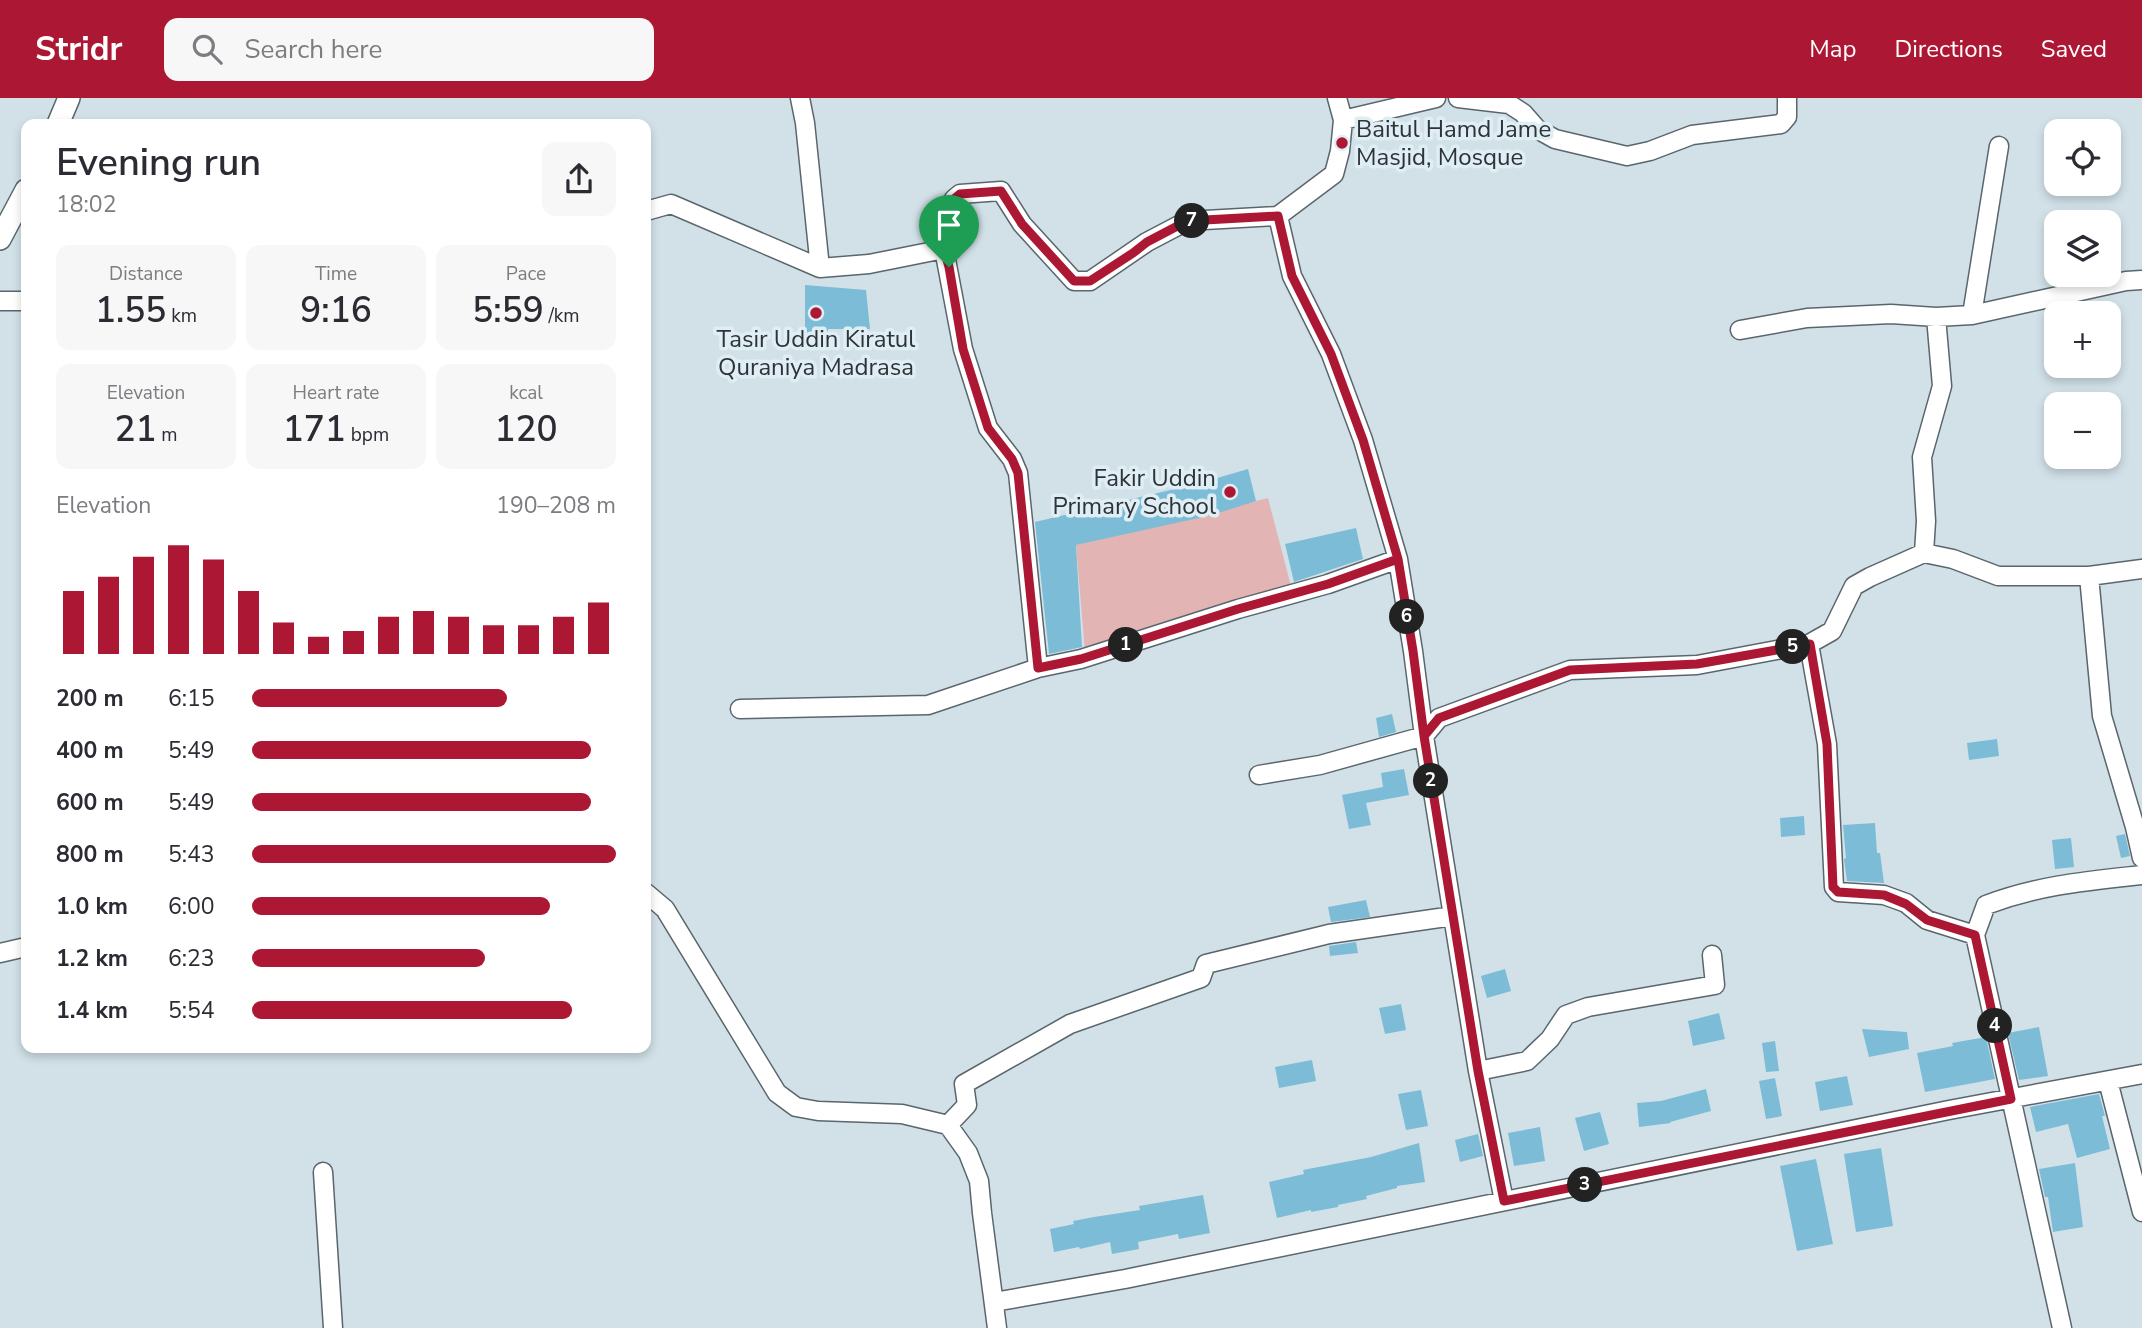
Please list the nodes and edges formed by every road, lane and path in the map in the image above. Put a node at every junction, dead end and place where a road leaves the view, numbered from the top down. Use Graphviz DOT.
graph roads {
  1 [pos="69,98"];
  2 [pos="800,98"];
  3 [pos="1337,98"];
  4 [pos="1436,98"];
  5 [pos="1458,98"];
  6 [pos="1787,98"];
  7 [pos="60,119"];
  8 [pos="1343,120"];
  9 [pos="1999,146"];
  10 [pos="21,199"];
  11 [pos="651,210"];
  12 [pos="1278,216"];
  13 [pos="0,239"];
  14 [pos="944,249"];
  15 [pos="820,268"];
  16 [pos="2142,280"];
  17 [pos="0,301"];
  18 [pos="21,302"];
  19 [pos="1972,315"];
  20 [pos="1936,317"];
  21 [pos="1740,330"];
  22 [pos="1924,553"];
  23 [pos="1398,559"];
  24 [pos="2142,569"];
  25 [pos="2090,576"];
  26 [pos="1810,644"];
  27 [pos="1038,668"];
  28 [pos="740,709"];
  29 [pos="1424,736"];
  30 [pos="1259,775"];
  31 [pos="2142,859"];
  32 [pos="2142,875"];
  33 [pos="651,896"];
  34 [pos="1453,916"];
  35 [pos="1975,935"];
  36 [pos="21,948"];
  37 [pos="0,953"];
  38 [pos="1712,955"];
  39 [pos="1478,1071"];
  40 [pos="2142,1074"];
  41 [pos="2108,1081"];
  42 [pos="2011,1099"];
  43 [pos="948,1125"];
  44 [pos="323,1172"];
  45 [pos="1504,1201"];
  46 [pos="2142,1212"];
  47 [pos="994,1302"];
  48 [pos="333,1328"];
  49 [pos="997,1328"];
  50 [pos="2062,1328"];
  1 -- 7 [label="main road"];
  2 -- 15 [label="street"];
  3 -- 8 [label="street"];
  4 -- 8 [label="street"];
  5 -- 6 [label="street"];
  8 -- 12 [label="street"];
  9 -- 19 [label="street"];
  10 -- 13 [label="main road"];
  11 -- 15 [label="street"];
  12 -- 14 [label="street"];
  12 -- 23 [label="street"];
  14 -- 15 [label="street"];
  14 -- 27 [label="street"];
  16 -- 19 [label="street"];
  17 -- 18 [label="street"];
  19 -- 20 [label="street"];
  20 -- 21 [label="street"];
  20 -- 22 [label="street"];
  22 -- 25 [label="street"];
  22 -- 26 [label="street"];
  23 -- 27 [label="street"];
  23 -- 29 [label="street"];
  24 -- 25 [label="street"];
  25 -- 31 [label="street"];
  26 -- 29 [label="street"];
  26 -- 35 [label="street"];
  27 -- 28 [label="street"];
  29 -- 30 [label="street"];
  29 -- 34 [label="street"];
  32 -- 35 [label="street"];
  33 -- 43 [label="street"];
  34 -- 39 [label="street"];
  34 -- 43 [label="street"];
  35 -- 42 [label="street"];
  36 -- 37 [label="street"];
  38 -- 39 [label="street"];
  39 -- 45 [label="street"];
  40 -- 41 [label="street"];
  41 -- 42 [label="street"];
  41 -- 46 [label="street"];
  42 -- 45 [label="street"];
  42 -- 50 [label="street"];
  43 -- 47 [label="street"];
  44 -- 48 [label="street"];
  45 -- 47 [label="street"];
  47 -- 49 [label="street"];
}
